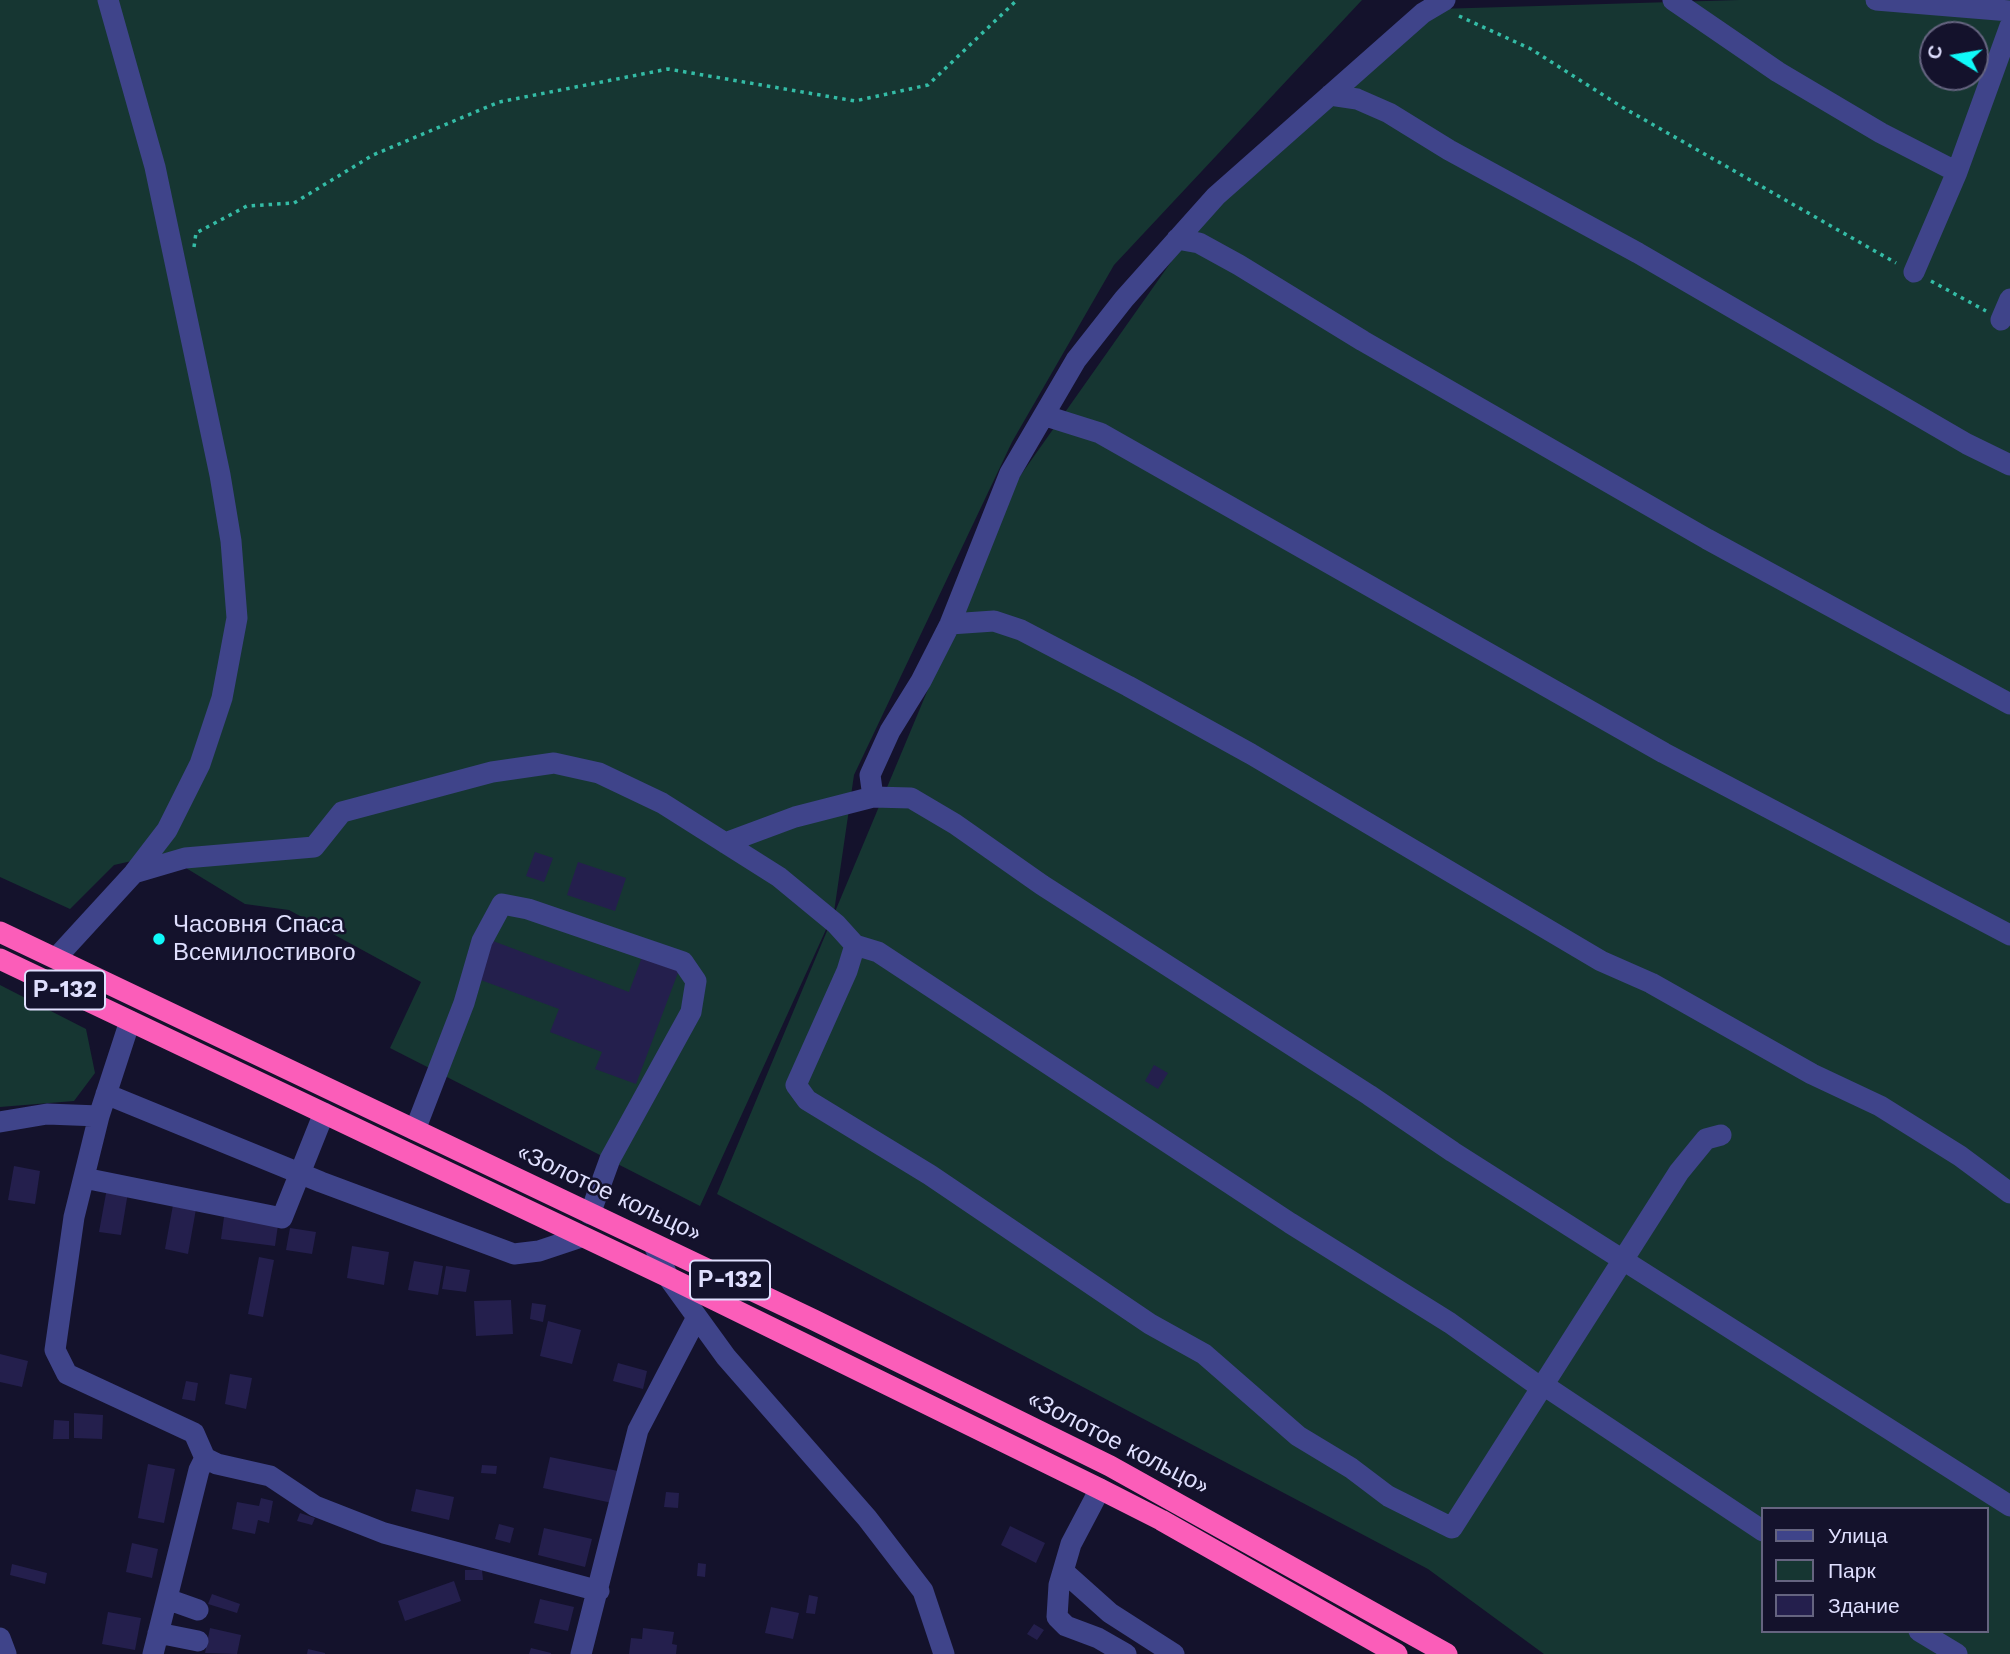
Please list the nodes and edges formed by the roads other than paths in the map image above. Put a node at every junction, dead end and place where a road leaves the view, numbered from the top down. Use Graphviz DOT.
graph roads {
  1 [pos="108,0"];
  2 [pos="1673,0"];
  3 [pos="1875,0"];
  4 [pos="1437,5"];
  5 [pos="2010,11"];
  6 [pos="2010,26"];
  7 [pos="1330,95"];
  8 [pos="1957,172"];
  9 [pos="1177,239"];
  10 [pos="1914,272"];
  11 [pos="2010,299"];
  12 [pos="2001,320"];
  13 [pos="1046,416"];
  14 [pos="2010,466"];
  15 [pos="950,624"];
  16 [pos="2010,704"];
  17 [pos="873,797"];
  18 [pos="725,843"];
  19 [pos="134,873"];
  20 [pos="0,932"];
  21 [pos="2010,935"];
  22 [pos="855,945"];
  23 [pos="56,958"];
  24 [pos="0,959"];
  25 [pos="130,1021"];
  26 [pos="106,1094"];
  27 [pos="324,1113"];
  28 [pos="99,1116"];
  29 [pos="0,1122"];
  30 [pos="415,1130"];
  31 [pos="1721,1135"];
  32 [pos="300,1172"];
  33 [pos="84,1178"];
  34 [pos="2010,1194"];
  35 [pos="590,1214"];
  36 [pos="581,1237"];
  37 [pos="654,1245"];
  38 [pos="1624,1261"];
  39 [pos="667,1277"];
  40 [pos="697,1317"];
  41 [pos="1540,1387"];
  42 [pos="205,1458"];
  43 [pos="1100,1489"];
  44 [pos="2010,1506"];
  45 [pos="1762,1530"];
  46 [pos="1063,1571"];
  47 [pos="598,1591"];
  48 [pos="167,1599"];
  49 [pos="198,1610"];
  50 [pos="1923,1633"];
  51 [pos="0,1638"];
  52 [pos="198,1641"];
  53 [pos="156,1644"];
  54 [pos="6,1654"];
  55 [pos="581,1654"];
  56 [pos="944,1654"];
  57 [pos="1126,1654"];
  58 [pos="1174,1654"];
  59 [pos="1397,1654"];
  60 [pos="1447,1654"];
  61 [pos="1957,1654"];
  1 -- 19 [label="street"];
  2 -- 8 [label="street"];
  3 -- 5 [label="street"];
  4 -- 7 [label="street"];
  6 -- 8 [label="street"];
  7 -- 9 [label="street"];
  7 -- 14 [label="street"];
  8 -- 10 [label="street"];
  9 -- 13 [label="street"];
  9 -- 16 [label="street"];
  11 -- 12 [label="street"];
  13 -- 15 [label="street"];
  13 -- 21 [label="street"];
  15 -- 17 [label="street"];
  15 -- 34 [label="street"];
  17 -- 18 [label="street"];
  17 -- 38 [label="street"];
  18 -- 19 [label="street"];
  18 -- 22 [label="street"];
  19 -- 23 [label="street"];
  20 -- 23 [label="highway, «Золотое кольцо» / Р-132"];
  22 -- 41 [label="street"];
  22 -- 41 [label="street"];
  23 -- 30 [label="highway, «Золотое кольцо» / Р-132"];
  24 -- 25 [label="highway, «Золотое кольцо» / Р-132"];
  25 -- 26 [label="street"];
  25 -- 27 [label="highway, «Золотое кольцо» / Р-132"];
  26 -- 28 [label="street"];
  26 -- 32 [label="street"];
  27 -- 32 [label="street"];
  27 -- 36 [label="highway, «Золотое кольцо» / Р-132"];
  28 -- 29 [label="street"];
  28 -- 33 [label="street"];
  30 -- 35 [label="highway, «Золотое кольцо» / Р-132"];
  30 -- 35 [label="street"];
  31 -- 38 [label="street"];
  32 -- 33 [label="street"];
  32 -- 36 [label="street"];
  33 -- 42 [label="street"];
  35 -- 37 [label="highway, «Золотое кольцо» / Р-132"];
  36 -- 39 [label="highway, «Золотое кольцо» / Р-132"];
  37 -- 39 [label="street"];
  37 -- 60 [label="highway, «Золотое кольцо» / Р-132"];
  38 -- 41 [label="street"];
  38 -- 44 [label="street"];
  39 -- 40 [label="street"];
  39 -- 43 [label="highway, «Золотое кольцо» / Р-132"];
  40 -- 47 [label="street"];
  40 -- 56 [label="street"];
  41 -- 45 [label="street"];
  42 -- 47 [label="street"];
  42 -- 48 [label="street"];
  43 -- 46 [label="street"];
  43 -- 59 [label="highway, «Золотое кольцо» / Р-132"];
  46 -- 57 [label="street"];
  46 -- 58 [label="street"];
  47 -- 55 [label="street"];
  48 -- 49 [label="street"];
  48 -- 53 [label="street"];
  50 -- 61 [label="street"];
  51 -- 54 [label="street"];
  52 -- 53 [label="street"];
}
